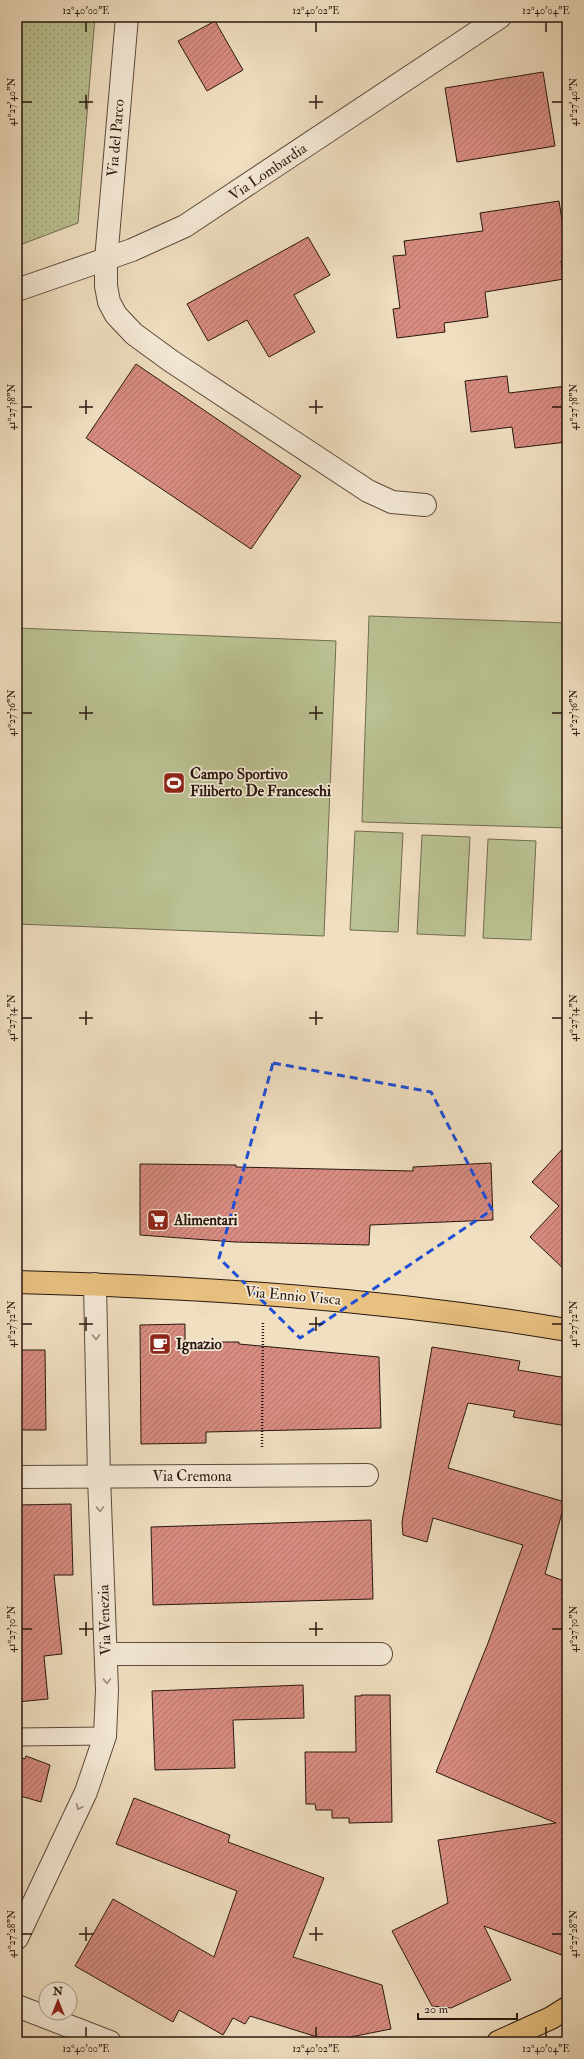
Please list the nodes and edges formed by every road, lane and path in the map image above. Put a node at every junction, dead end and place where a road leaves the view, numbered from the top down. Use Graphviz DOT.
graph roads {
  1 [pos="127,17"];
  2 [pos="500,17"];
  3 [pos="106,260"];
  4 [pos="17,290"];
  5 [pos="425,505"];
  6 [pos="17,1282"];
  7 [pos="95,1284"];
  8 [pos="263,1293"];
  9 [pos="567,1330"];
  10 [pos="367,1475"];
  11 [pos="262,1476"];
  12 [pos="99,1477"];
  13 [pos="17,1478"];
  14 [pos="106,1654"];
  15 [pos="381,1654"];
  16 [pos="105,1736"];
  17 [pos="17,1737"];
  18 [pos="17,1938"];
  19 [pos="17,2006"];
  20 [pos="567,2008"];
  21 [pos="110,2042"];
  22 [pos="498,2042"];
  1 -- 3 [label="street, Via del Parco"];
  2 -- 3 [label="street, Via Lombardia"];
  3 -- 4 [label="street, Via Lombardia"];
  3 -- 5 [label="street, Via del Parco"];
  6 -- 7 [label="main road, Via Ennio Visca"];
  7 -- 8 [label="main road, Via Ennio Visca"];
  7 -- 12 [label="street, Via Venezia, one-way"];
  8 -- 9 [label="main road, Via Ennio Visca"];
  8 -- 11 [label="path"];
  10 -- 11 [label="street, Via Cremona"];
  11 -- 12 [label="street, Via Cremona"];
  12 -- 13 [label="street, Via Cremona"];
  12 -- 14 [label="street, Via Venezia, one-way"];
  14 -- 15 [label="street"];
  14 -- 16 [label="street, Via Venezia, one-way"];
  16 -- 17 [label="lane"];
  16 -- 18 [label="street, Via Venezia, one-way"];
  19 -- 21 [label="street"];
  20 -- 22 [label="main road"];
}
